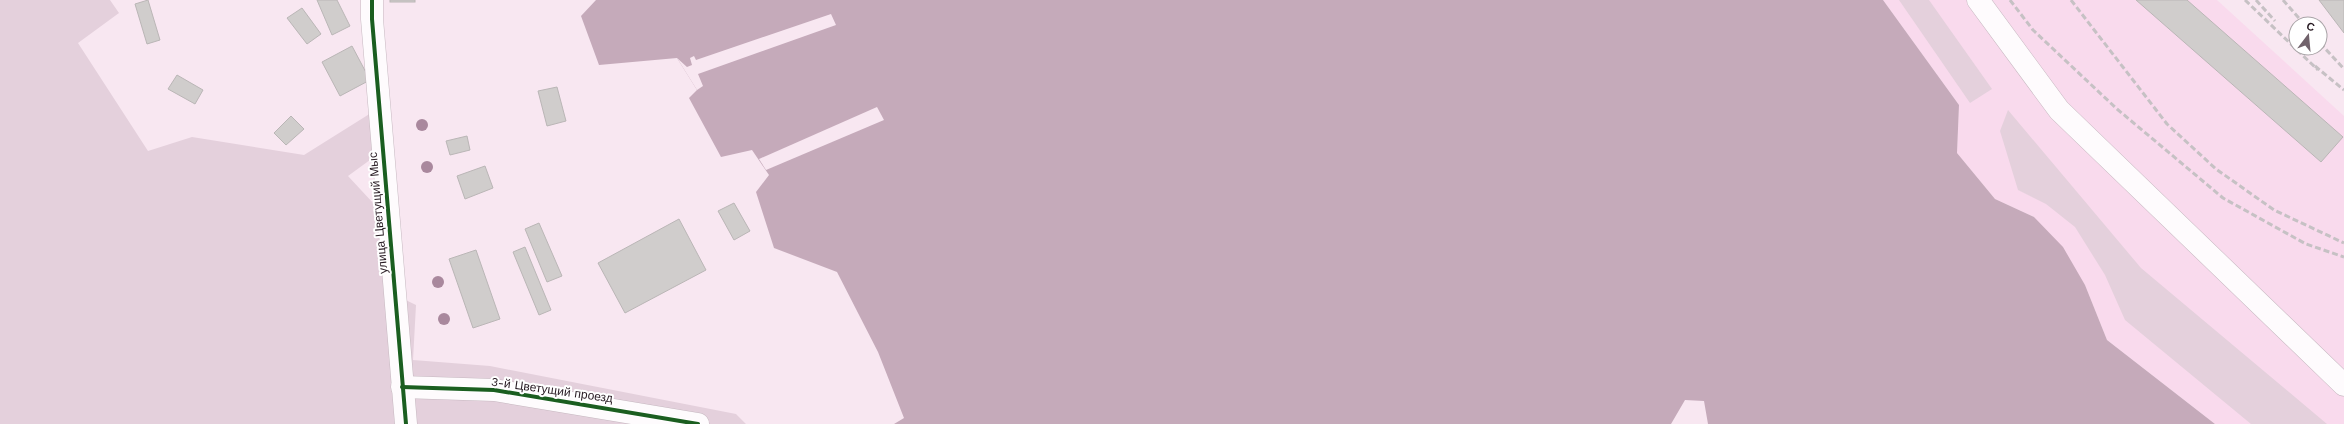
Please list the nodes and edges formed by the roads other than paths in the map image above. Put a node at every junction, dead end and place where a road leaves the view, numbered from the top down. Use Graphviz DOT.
graph roads {
  1 [pos="372,0"];
  2 [pos="1978,0"];
  3 [pos="2344,386"];
  4 [pos="402,387"];
  5 [pos="406,424"];
  6 [pos="698,424"];
  1 -- 4 [label="street, улица Цветущий Мыс"];
  2 -- 3 [label="street"];
  4 -- 5 [label="street, улица Цветущий Мыс"];
  4 -- 6 [label="street, 3-й Цветущий проезд"];
}
